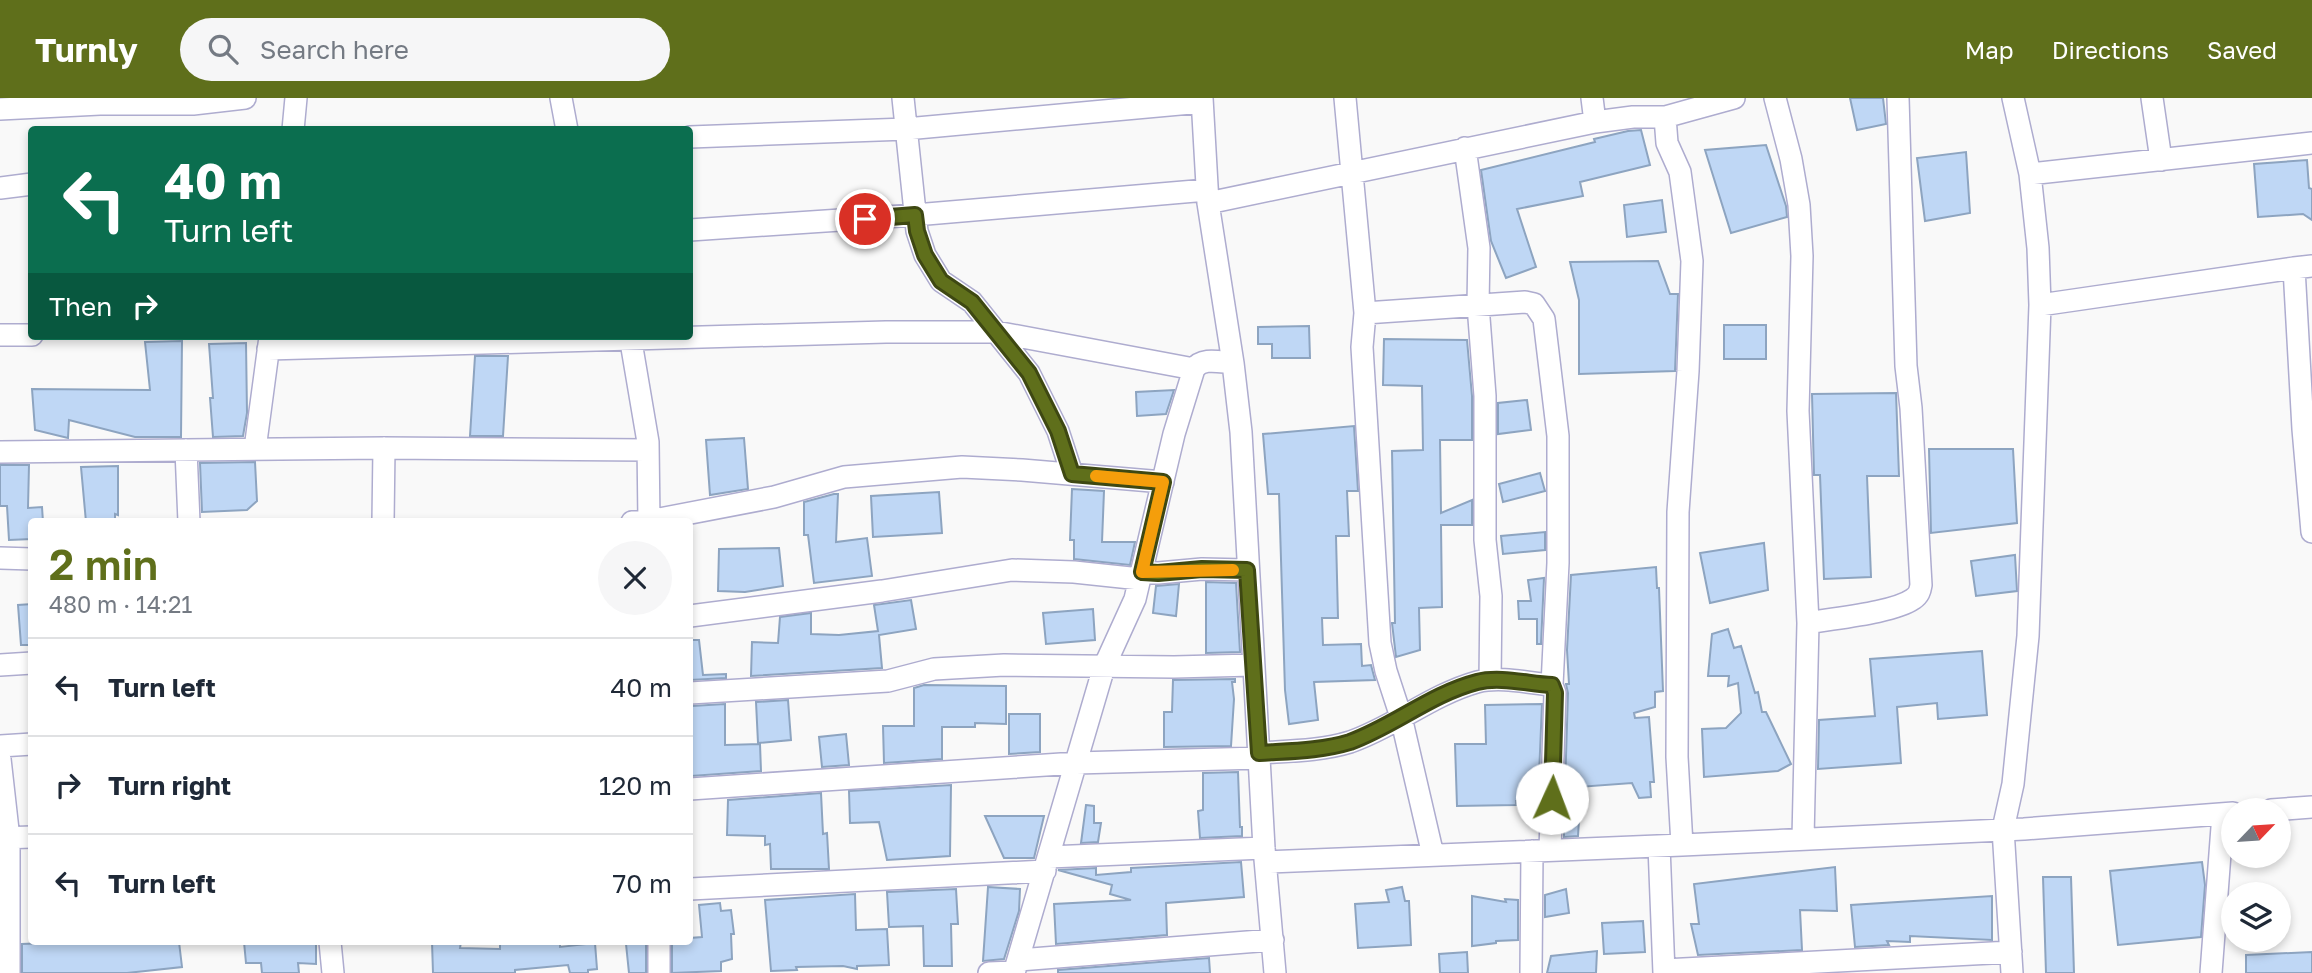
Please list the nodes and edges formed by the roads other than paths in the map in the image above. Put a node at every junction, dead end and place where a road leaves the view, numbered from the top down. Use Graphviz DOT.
graph roads {
  1 [pos="245,98"];
  2 [pos="296,98"];
  3 [pos="561,98"];
  4 [pos="903,98"];
  5 [pos="1345,98"];
  6 [pos="1592,98"];
  7 [pos="1734,98"];
  8 [pos="1775,98"];
  9 [pos="1898,98"];
  10 [pos="2013,98"];
  11 [pos="2152,98"];
  12 [pos="1202,100"];
  13 [pos="0,109"];
  14 [pos="1665,117"];
  15 [pos="1595,122"];
  16 [pos="293,126"];
  17 [pos="566,126"];
  18 [pos="906,129"];
  19 [pos="693,136"];
  20 [pos="2312,143"];
  21 [pos="1465,148"];
  22 [pos="2161,160"];
  23 [pos="1352,173"];
  24 [pos="2030,174"];
  25 [pos="28,184"];
  26 [pos="0,188"];
  27 [pos="1208,196"];
  28 [pos="915,215"];
  29 [pos="693,230"];
  30 [pos="2303,267"];
  31 [pos="1478,305"];
  32 [pos="2040,305"];
  33 [pos="1366,313"];
  34 [pos="996,332"];
  35 [pos="693,336"];
  36 [pos="450,340"];
  37 [pos="631,340"];
  38 [pos="269,343"];
  39 [pos="1233,363"];
  40 [pos="1194,369"];
  41 [pos="2308,429"];
  42 [pos="384,448"];
  43 [pos="255,449"];
  44 [pos="186,450"];
  45 [pos="648,450"];
  46 [pos="0,452"];
  47 [pos="1072,474"];
  48 [pos="1163,482"];
  49 [pos="189,518"];
  50 [pos="383,518"];
  51 [pos="649,518"];
  52 [pos="665,518"];
  53 [pos="2312,532"];
  54 [pos="0,558"];
  55 [pos="28,559"];
  56 [pos="1247,570"];
  57 [pos="1141,575"];
  58 [pos="693,616"];
  59 [pos="1808,623"];
  60 [pos="28,663"];
  61 [pos="0,665"];
  62 [pos="1253,665"];
  63 [pos="1104,667"];
  64 [pos="1490,680"];
  65 [pos="1552,685"];
  66 [pos="693,692"];
  67 [pos="1401,717"];
  68 [pos="28,744"];
  69 [pos="0,746"];
  70 [pos="1259,755"];
  71 [pos="0,759"];
  72 [pos="1076,763"];
  73 [pos="693,789"];
  74 [pos="2312,807"];
  75 [pos="2291,809"];
  76 [pos="2221,814"];
  77 [pos="2003,830"];
  78 [pos="28,837"];
  79 [pos="5,838"];
  80 [pos="1803,838"];
  81 [pos="1682,845"];
  82 [pos="1659,846"];
  83 [pos="1541,851"];
  84 [pos="1265,855"];
  85 [pos="1433,855"];
  86 [pos="1047,864"];
  87 [pos="2222,868"];
  88 [pos="693,889"];
  89 [pos="28,936"];
  90 [pos="10,938"];
  91 [pos="1273,940"];
  92 [pos="330,945"];
  93 [pos="659,945"];
  94 [pos="2011,962"];
  95 [pos="1016,969"];
  96 [pos="6,972"];
  97 [pos="1664,972"];
  98 [pos="332,973"];
  99 [pos="659,973"];
  100 [pos="989,973"];
  101 [pos="1275,973"];
  102 [pos="1531,973"];
  103 [pos="2211,973"];
  1 -- 13 [label="street"];
  2 -- 16 [label="street"];
  3 -- 17 [label="street"];
  4 -- 18 [label="street"];
  5 -- 23 [label="street"];
  6 -- 15 [label="street"];
  7 -- 14 [label="street"];
  8 -- 59 [label="street"];
  9 -- 59 [label="street"];
  10 -- 24 [label="street"];
  11 -- 22 [label="street"];
  12 -- 18 [label="street"];
  12 -- 27 [label="street"];
  14 -- 15 [label="street"];
  14 -- 81 [label="street"];
  15 -- 21 [label="street"];
  18 -- 19 [label="street"];
  18 -- 28 [label="street"];
  20 -- 22 [label="street"];
  21 -- 23 [label="street"];
  21 -- 31 [label="street"];
  22 -- 24 [label="street"];
  23 -- 27 [label="street"];
  23 -- 33 [label="street"];
  24 -- 32 [label="street"];
  25 -- 26 [label="street"];
  27 -- 28 [label="street"];
  27 -- 39 [label="street"];
  28 -- 29 [label="street"];
  28 -- 34 [label="street"];
  30 -- 32 [label="street"];
  30 -- 41 [label="street"];
  31 -- 33 [label="street"];
  31 -- 64 [label="street"];
  31 -- 65 [label="street"];
  32 -- 77 [label="street"];
  33 -- 67 [label="street"];
  34 -- 35 [label="street"];
  34 -- 40 [label="street"];
  34 -- 47 [label="street"];
  36 -- 38 [label="street"];
  37 -- 45 [label="street"];
  38 -- 43 [label="street"];
  39 -- 40 [label="street"];
  39 -- 56 [label="street"];
  40 -- 48 [label="street"];
  41 -- 53 [label="street"];
  42 -- 43 [label="street"];
  42 -- 45 [label="street"];
  42 -- 50 [label="street"];
  43 -- 44 [label="street"];
  44 -- 46 [label="street"];
  44 -- 49 [label="street"];
  45 -- 51 [label="street"];
  47 -- 48 [label="street"];
  47 -- 52 [label="street"];
  48 -- 57 [label="street"];
  54 -- 55 [label="street"];
  56 -- 57 [label="street"];
  56 -- 62 [label="street"];
  57 -- 58 [label="street"];
  57 -- 63 [label="street"];
  59 -- 80 [label="street"];
  60 -- 61 [label="street"];
  62 -- 63 [label="street"];
  62 -- 70 [label="street"];
  63 -- 66 [label="street"];
  63 -- 72 [label="street"];
  64 -- 65 [label="street"];
  64 -- 67 [label="street"];
  65 -- 83 [label="street"];
  67 -- 70 [label="street"];
  67 -- 85 [label="street"];
  68 -- 69 [label="street"];
  70 -- 72 [label="street"];
  70 -- 84 [label="street"];
  71 -- 79 [label="street"];
  72 -- 73 [label="street"];
  72 -- 86 [label="street"];
  74 -- 75 [label="street"];
  76 -- 77 [label="street"];
  77 -- 80 [label="street"];
  77 -- 94 [label="street"];
  78 -- 79 [label="street"];
  79 -- 90 [label="street"];
  80 -- 81 [label="street"];
  81 -- 82 [label="street"];
  82 -- 83 [label="street"];
  82 -- 97 [label="street"];
  83 -- 85 [label="street"];
  83 -- 102 [label="street"];
  84 -- 85 [label="street"];
  84 -- 86 [label="street"];
  84 -- 91 [label="street"];
  86 -- 88 [label="street"];
  86 -- 95 [label="street"];
  87 -- 103 [label="street"];
  89 -- 90 [label="street"];
  90 -- 96 [label="street"];
  91 -- 95 [label="street"];
  91 -- 101 [label="street"];
  92 -- 98 [label="street"];
  93 -- 99 [label="street"];
  94 -- 97 [label="street"];
  95 -- 100 [label="street"];
}
